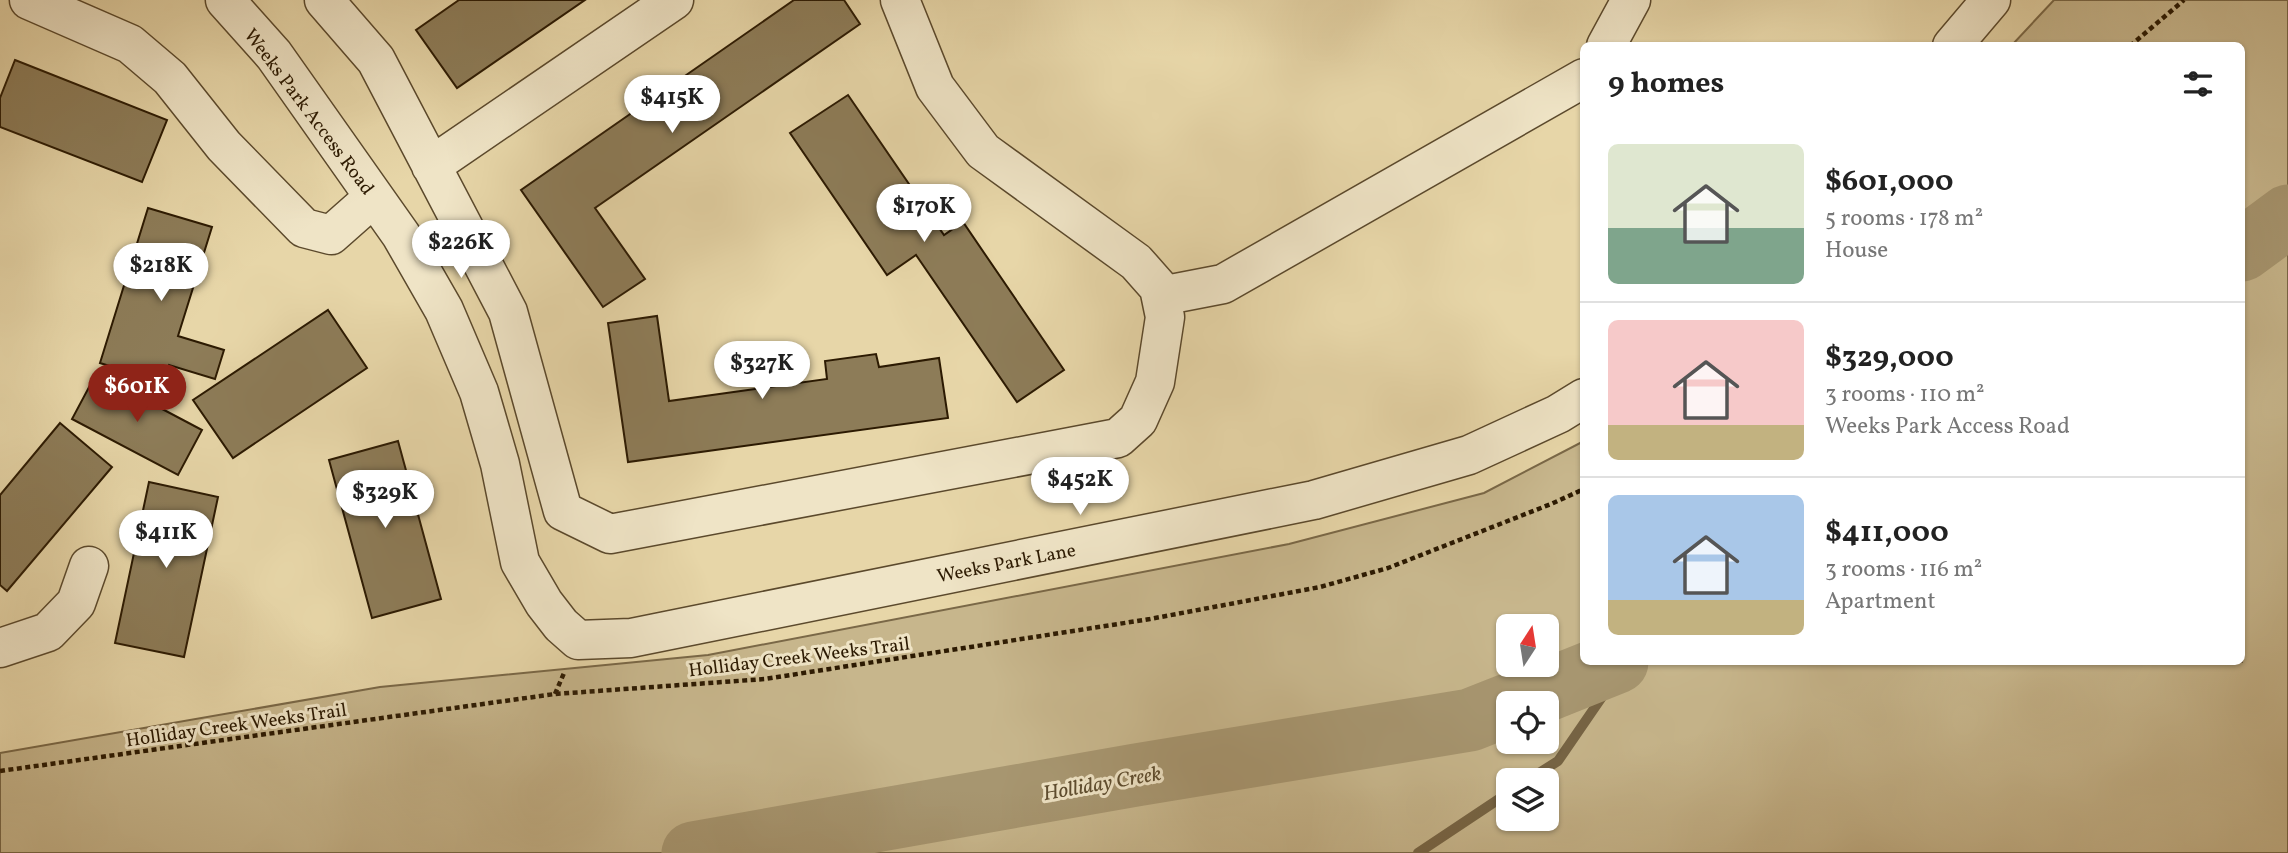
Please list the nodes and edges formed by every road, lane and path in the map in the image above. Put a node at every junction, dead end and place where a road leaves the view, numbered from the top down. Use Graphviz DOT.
graph roads {
  1 [pos="29,0"];
  2 [pos="225,0"];
  3 [pos="324,0"];
  4 [pos="674,0"];
  5 [pos="900,0"];
  6 [pos="1631,0"];
  7 [pos="1991,0"];
  8 [pos="2184,0"];
  9 [pos="1608,42"];
  10 [pos="1955,42"];
  11 [pos="2135,42"];
  12 [pos="1580,80"];
  13 [pos="431,166"];
  14 [pos="374,197"];
  15 [pos="1161,296"];
  16 [pos="1580,400"];
  17 [pos="1580,491"];
  18 [pos="89,566"];
  19 [pos="578,640"];
  20 [pos="0,648"];
  21 [pos="0,771"];
  1 -- 14 [label="street"];
  2 -- 14 [label="street, Weeks Park Access Road"];
  3 -- 13 [label="street"];
  4 -- 13 [label="street"];
  5 -- 15 [label="street"];
  6 -- 9 [label="street"];
  7 -- 10 [label="street"];
  8 -- 11 [label="path"];
  12 -- 15 [label="street"];
  13 -- 15 [label="street"];
  14 -- 19 [label="street, Weeks Park Access Road"];
  16 -- 19 [label="street, Weeks Park Lane"];
  17 -- 21 [label="path, Holliday Creek Weeks Trail"];
  18 -- 20 [label="street"];
}
